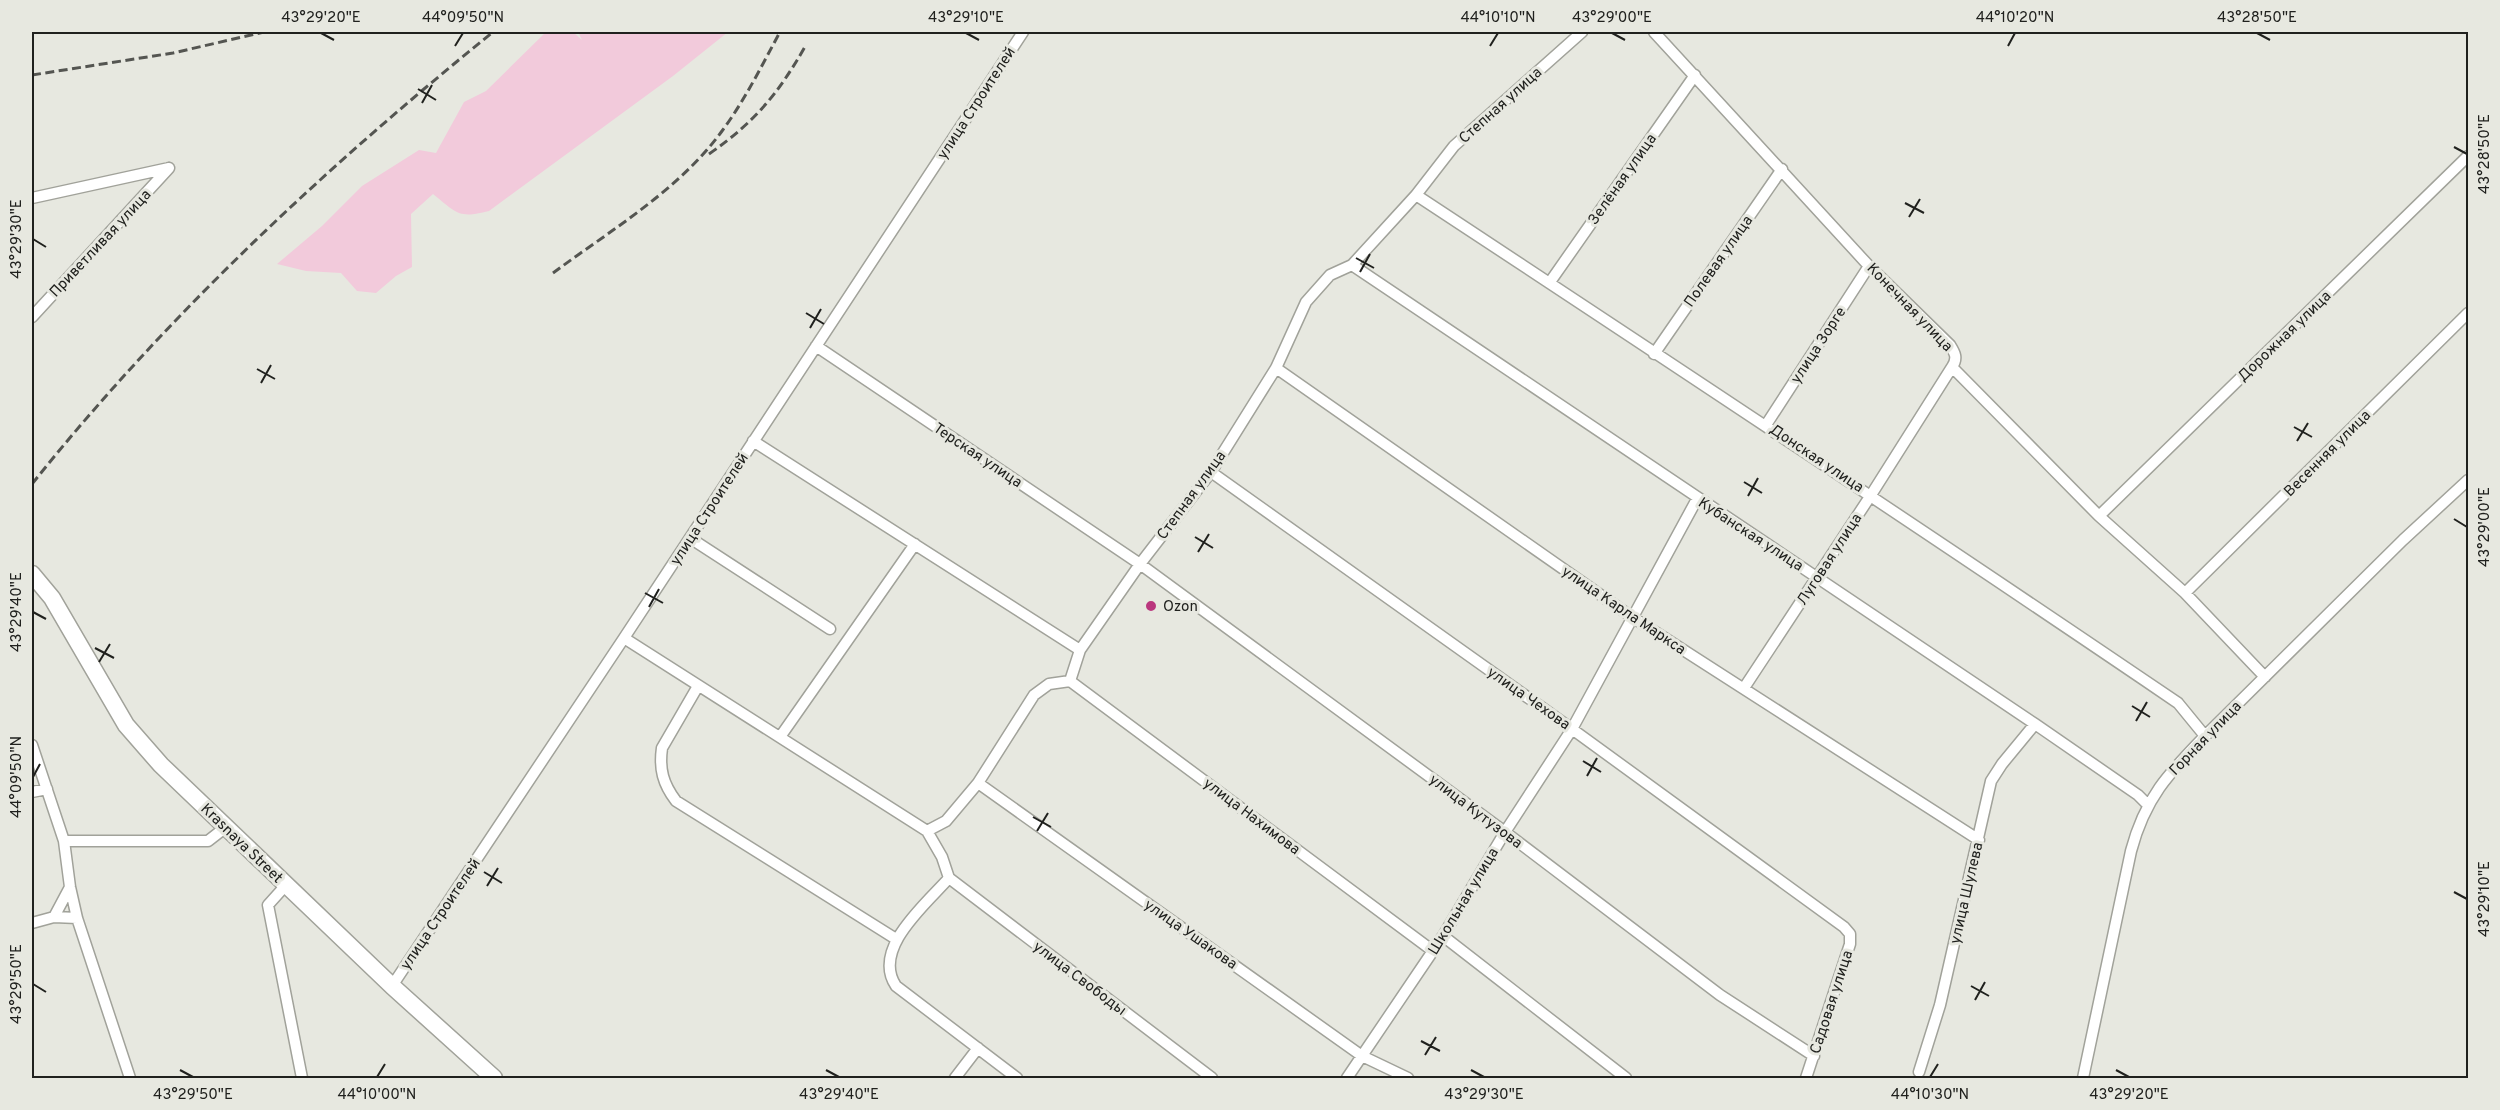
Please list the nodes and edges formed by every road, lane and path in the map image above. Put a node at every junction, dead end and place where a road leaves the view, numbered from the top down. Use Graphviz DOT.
graph roads {
  1 [pos="1023,32"];
  2 [pos="1582,32"];
  3 [pos="1654,32"];
  4 [pos="1695,75"];
  5 [pos="2469,156"];
  6 [pos="1782,169"];
  7 [pos="1416,195"];
  8 [pos="32,198"];
  9 [pos="1352,265"];
  10 [pos="1869,266"];
  11 [pos="1550,282"];
  12 [pos="2469,313"];
  13 [pos="32,317"];
  14 [pos="816,346"];
  15 [pos="1654,354"];
  16 [pos="1952,367"];
  17 [pos="1276,368"];
  18 [pos="1767,425"];
  19 [pos="753,441"];
  20 [pos="1211,472"];
  21 [pos="2469,480"];
  22 [pos="1871,495"];
  23 [pos="1697,499"];
  24 [pos="2099,516"];
  25 [pos="690,538"];
  26 [pos="915,544"];
  27 [pos="1140,564"];
  28 [pos="32,574"];
  29 [pos="1817,578"];
  30 [pos="2185,593"];
  31 [pos="1632,617"];
  32 [pos="830,629"];
  33 [pos="624,638"];
  34 [pos="1080,650"];
  35 [pos="2265,677"];
  36 [pos="1070,681"];
  37 [pos="698,686"];
  38 [pos="1744,688"];
  39 [pos="2035,724"];
  40 [pos="1572,729"];
  41 [pos="2205,736"];
  42 [pos="780,737"];
  43 [pos="32,745"];
  44 [pos="978,783"];
  45 [pos="46,789"];
  46 [pos="32,792"];
  47 [pos="2148,805"];
  48 [pos="226,827"];
  49 [pos="927,831"];
  50 [pos="1505,832"];
  51 [pos="1979,840"];
  52 [pos="64,841"];
  53 [pos="949,878"];
  54 [pos="286,885"];
  55 [pos="70,887"];
  56 [pos="54,917"];
  57 [pos="77,918"];
  58 [pos="32,923"];
  59 [pos="1844,927"];
  60 [pos="1443,936"];
  61 [pos="896,939"];
  62 [pos="1433,951"];
  63 [pos="392,986"];
  64 [pos="978,1048"];
  65 [pos="1362,1056"];
  66 [pos="1814,1056"];
  67 [pos="474,1058"];
  68 [pos="1920,1072"];
  69 [pos="130,1078"];
  70 [pos="302,1078"];
  71 [pos="477,1078"];
  72 [pos="494,1078"];
  73 [pos="955,1078"];
  74 [pos="1017,1078"];
  75 [pos="1212,1078"];
  76 [pos="1347,1078"];
  77 [pos="1408,1078"];
  78 [pos="1626,1078"];
  79 [pos="1806,1078"];
  80 [pos="2083,1078"];
  1 -- 14 [label="street, улица Строителей"];
  2 -- 7 [label="street, Степная улица"];
  3 -- 4 [label="street, Конечная улица"];
  4 -- 6 [label="street, Конечная улица"];
  4 -- 11 [label="street, Зелёная улица"];
  5 -- 24 [label="street, Дорожная улица"];
  6 -- 10 [label="street, Конечная улица"];
  6 -- 15 [label="street, Полевая улица"];
  7 -- 9 [label="street, Степная улица"];
  7 -- 11 [label="street, Донская улица"];
  8 -- 13 [label="street, Приветливая улица"];
  9 -- 17 [label="street, Степная улица"];
  9 -- 23 [label="street, Кубанская улица"];
  10 -- 16 [label="street, Конечная улица"];
  10 -- 18 [label="street, улица Зорге"];
  11 -- 15 [label="street, Донская улица"];
  12 -- 30 [label="street, Весенняя улица"];
  14 -- 19 [label="street, улица Строителей"];
  14 -- 27 [label="street, Терская улица"];
  15 -- 18 [label="street, Донская улица"];
  16 -- 22 [label="street, Луговая улица"];
  16 -- 24 [label="street, Конечная улица"];
  17 -- 20 [label="street, Степная улица"];
  17 -- 31 [label="street, улица Карла Маркса"];
  18 -- 22 [label="street, Донская улица"];
  19 -- 25 [label="street, улица Строителей"];
  19 -- 26 [label="street"];
  20 -- 27 [label="street, Степная улица"];
  20 -- 40 [label="street, улица Чехова"];
  21 -- 35 [label="street, Горная улица"];
  22 -- 29 [label="street, Луговая улица"];
  22 -- 41 [label="street, Донская улица"];
  23 -- 29 [label="street, Кубанская улица"];
  23 -- 31 [label="street, Школьная улица"];
  24 -- 30 [label="street, Конечная улица"];
  25 -- 32 [label="street"];
  25 -- 33 [label="street, улица Строителей"];
  26 -- 34 [label="street"];
  26 -- 42 [label="street"];
  27 -- 34 [label="street, Степная улица"];
  27 -- 50 [label="street, улица Кутузова"];
  28 -- 48 [label="main road, Krasnaya Street"];
  29 -- 38 [label="street, Луговая улица"];
  29 -- 39 [label="street, Кубанская улица"];
  30 -- 35 [label="street, Конечная улица"];
  31 -- 38 [label="street, улица Карла Маркса"];
  31 -- 40 [label="street, Школьная улица"];
  33 -- 37 [label="street"];
  33 -- 63 [label="street, улица Строителей"];
  34 -- 36 [label="street, Степная улица"];
  35 -- 41 [label="street, Горная улица"];
  36 -- 44 [label="street"];
  36 -- 62 [label="street, улица Нахимова"];
  37 -- 42 [label="street"];
  37 -- 61 [label="street"];
  38 -- 51 [label="street, улица Карла Маркса"];
  39 -- 47 [label="street, Кубанская улица"];
  39 -- 51 [label="street, улица Шулева"];
  40 -- 50 [label="street, Школьная улица"];
  40 -- 59 [label="street, улица Чехова"];
  41 -- 47 [label="street, Горная улица"];
  42 -- 49 [label="street"];
  43 -- 45 [label="street"];
  44 -- 49 [label="street"];
  44 -- 65 [label="street, улица Ушакова"];
  45 -- 46 [label="street"];
  45 -- 52 [label="street"];
  47 -- 80 [label="street, Горная улица"];
  48 -- 52 [label="street"];
  48 -- 54 [label="main road, Krasnaya Street"];
  49 -- 53 [label="street"];
  50 -- 60 [label="street, Школьная улица"];
  50 -- 66 [label="street, улица Кутузова"];
  51 -- 68 [label="street, улица Шулева"];
  52 -- 55 [label="street"];
  53 -- 61 [label="street"];
  53 -- 75 [label="street, улица Свободы"];
  54 -- 63 [label="main road, Krasnaya Street"];
  54 -- 70 [label="street"];
  55 -- 56 [label="street"];
  55 -- 57 [label="street"];
  56 -- 57 [label="street"];
  56 -- 58 [label="street"];
  57 -- 69 [label="street"];
  59 -- 66 [label="street, Садовая улица"];
  60 -- 62 [label="street, Школьная улица"];
  60 -- 78 [label="street"];
  61 -- 64 [label="street"];
  62 -- 65 [label="street, Школьная улица"];
  63 -- 67 [label="main road, Krasnaya Street"];
  64 -- 73 [label="street"];
  64 -- 74 [label="street"];
  65 -- 76 [label="street, Школьная улица"];
  65 -- 77 [label="street, улица Ушакова"];
  66 -- 79 [label="street, Садовая улица"];
  67 -- 71 [label="street"];
  67 -- 72 [label="main road, Krasnaya Street"];
}
